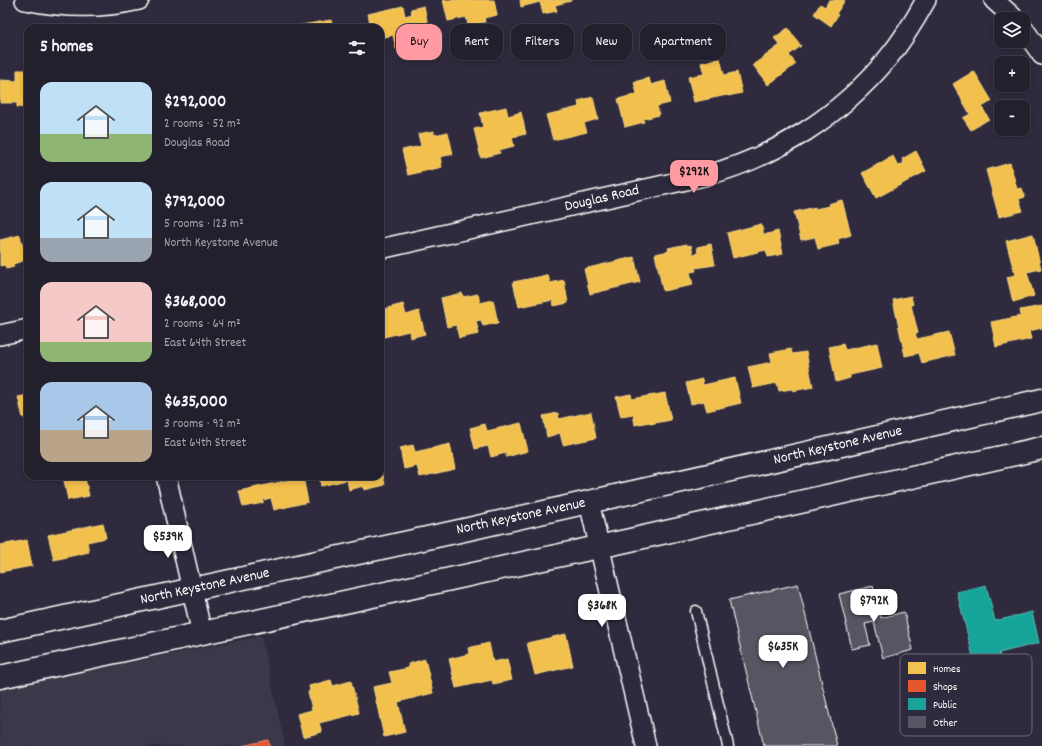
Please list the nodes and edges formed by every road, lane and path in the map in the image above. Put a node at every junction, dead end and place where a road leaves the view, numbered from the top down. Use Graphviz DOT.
graph roads {
  1 [pos="25,0"];
  2 [pos="140,0"];
  3 [pos="926,0"];
  4 [pos="994,0"];
  5 [pos="1007,12"];
  6 [pos="1030,38"];
  7 [pos="1042,55"];
  8 [pos="384,248"];
  9 [pos="24,330"];
  10 [pos="0,335"];
  11 [pos="1042,400"];
  12 [pos="1042,448"];
  13 [pos="167,480"];
  14 [pos="589,502"];
  15 [pos="600,547"];
  16 [pos="192,590"];
  17 [pos="696,611"];
  18 [pos="0,631"];
  19 [pos="202,634"];
  20 [pos="0,677"];
  21 [pos="646,746"];
  22 [pos="728,746"];
  1 -- 2 [label="street"];
  3 -- 8 [label="street, Douglas Road"];
  4 -- 5 [label="street"];
  6 -- 7 [label="street"];
  9 -- 10 [label="street"];
  11 -- 14 [label="main road, North Keystone Avenue"];
  12 -- 15 [label="main road"];
  13 -- 16 [label="street"];
  14 -- 15 [label="street"];
  14 -- 16 [label="main road, North Keystone Avenue"];
  15 -- 19 [label="main road"];
  15 -- 21 [label="street"];
  16 -- 18 [label="main road, North Keystone Avenue"];
  16 -- 19 [label="street"];
  17 -- 22 [label="lane"];
  19 -- 20 [label="main road"];
}
